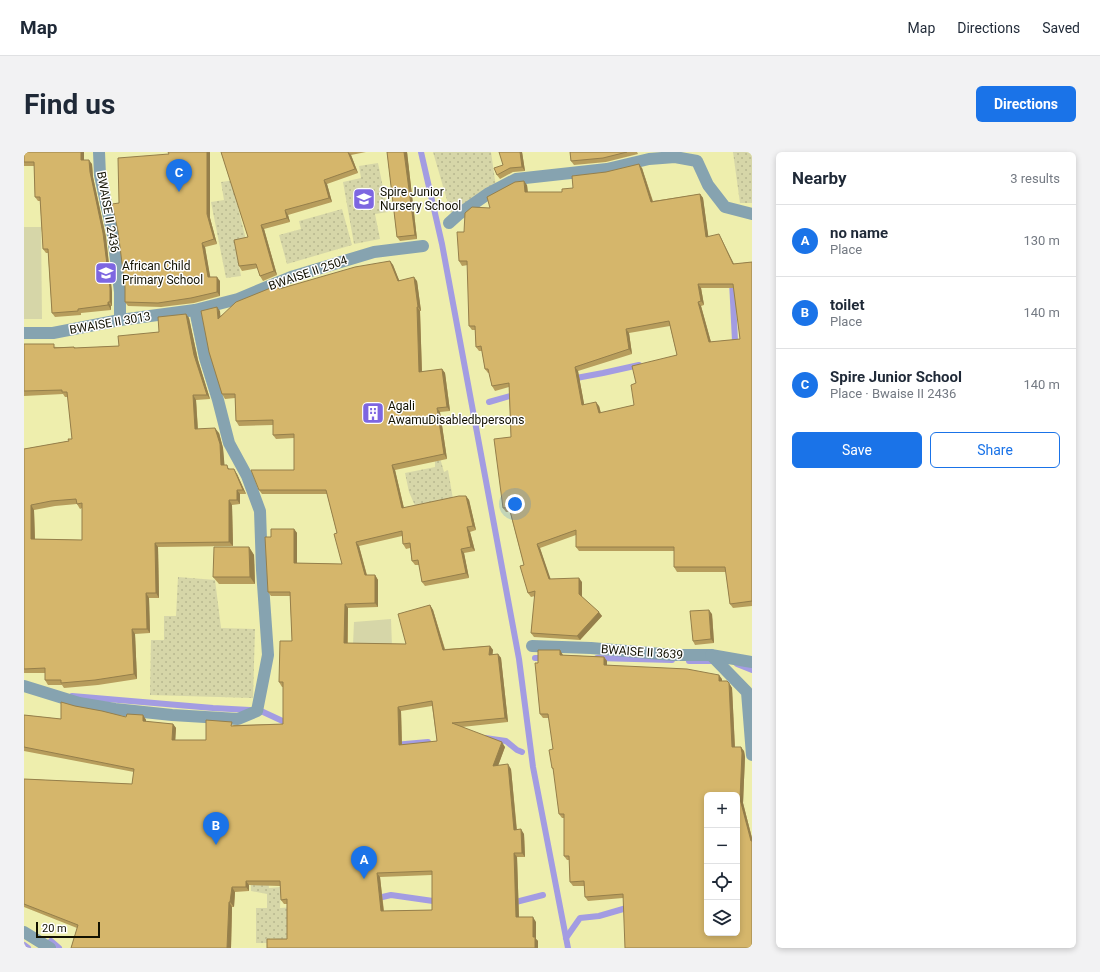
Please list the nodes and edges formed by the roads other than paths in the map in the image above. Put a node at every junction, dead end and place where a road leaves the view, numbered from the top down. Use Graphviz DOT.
graph roads {
  1 [pos="99,152"];
  2 [pos="752,214"];
  3 [pos="449,223"];
  4 [pos="423,246"];
  5 [pos="195,310"];
  6 [pos="120,320"];
  7 [pos="24,333"];
  8 [pos="532,646"];
  9 [pos="711,655"];
  10 [pos="752,662"];
  11 [pos="24,686"];
  12 [pos="752,755"];
  13 [pos="24,932"];
  14 [pos="50,948"];
  1 -- 6 [label="street, BWAISE II 2436"];
  2 -- 3 [label="street"];
  4 -- 5 [label="street, BWAISE II 2504"];
  5 -- 6 [label="street, BWAISE II 3013"];
  5 -- 11 [label="street"];
  6 -- 7 [label="street, BWAISE II 3013"];
  8 -- 9 [label="street, BWAISE II 3639"];
  9 -- 10 [label="street, BWAISE II 3639"];
  9 -- 12 [label="street"];
  13 -- 14 [label="street"];
}
